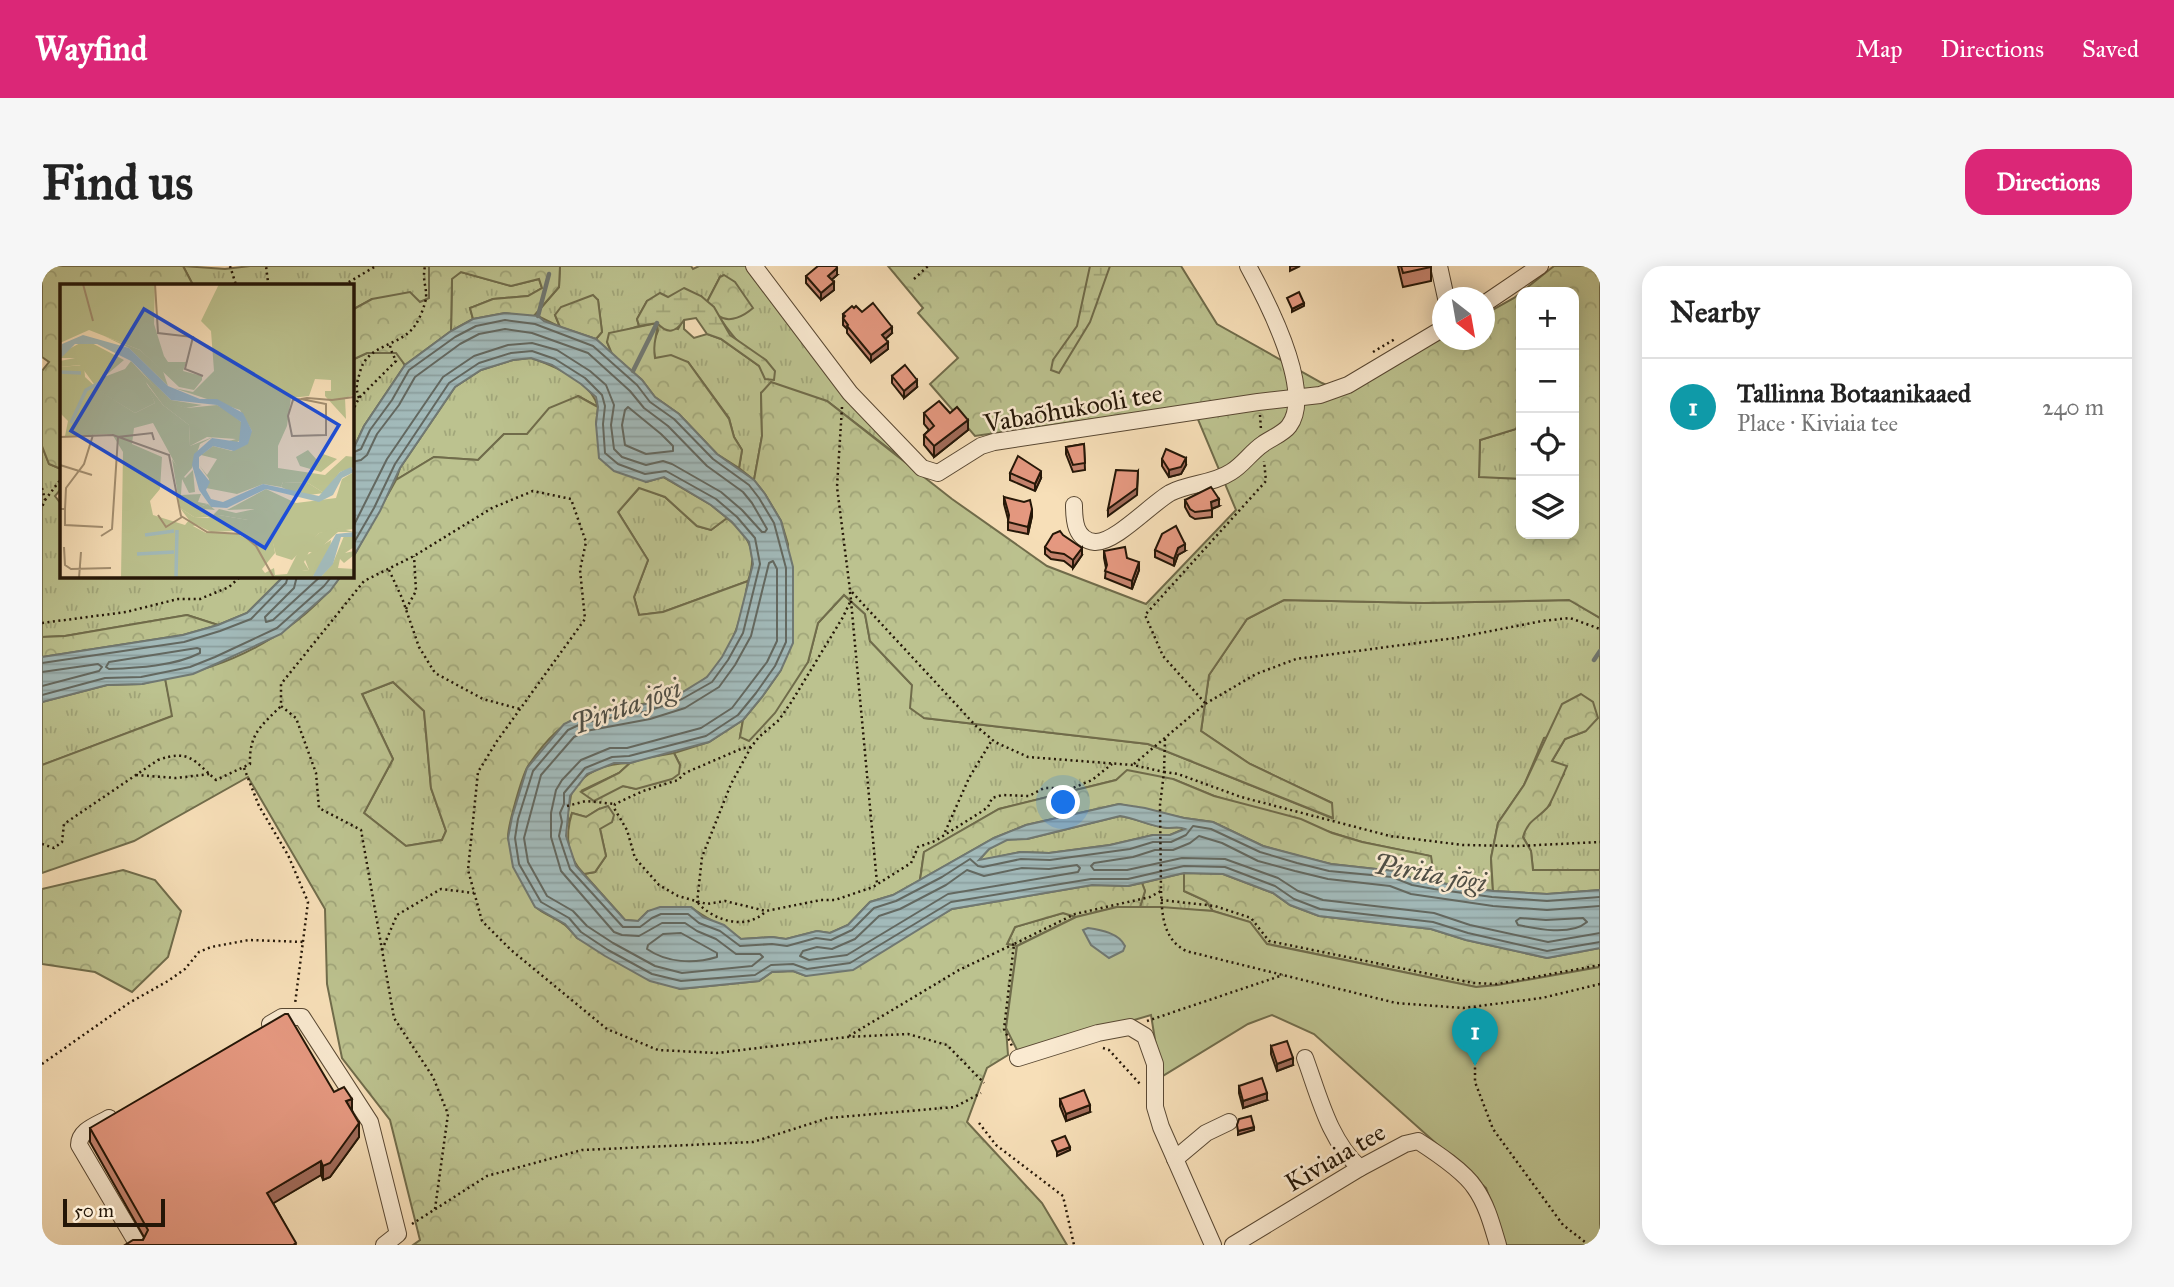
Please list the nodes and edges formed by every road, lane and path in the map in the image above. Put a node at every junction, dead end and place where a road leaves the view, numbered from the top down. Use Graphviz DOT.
graph roads {
  1 [pos="230,266"];
  2 [pos="266,266"];
  3 [pos="376,266"];
  4 [pos="425,266"];
  5 [pos="754,266"];
  6 [pos="928,266"];
  7 [pos="1248,266"];
  8 [pos="1439,266"];
  9 [pos="1540,266"];
  10 [pos="914,279"];
  11 [pos="236,284"];
  12 [pos="267,284"];
  13 [pos="346,284"];
  14 [pos="1444,287"];
  15 [pos="1495,297"];
  16 [pos="1432,336"];
  17 [pos="391,342"];
  18 [pos="842,383"];
  19 [pos="1298,397"];
  20 [pos="359,398"];
  21 [pos="1258,402"];
  22 [pos="354,408"];
  23 [pos="1262,444"];
  24 [pos="60,480"];
  25 [pos="42,488"];
  26 [pos="45,500"];
  27 [pos="1074,505"];
  28 [pos="42,507"];
  29 [pos="414,556"];
  30 [pos="389,570"];
  31 [pos="239,578"];
  32 [pos="850,590"];
  33 [pos="851,600"];
  34 [pos="406,609"];
  35 [pos="42,623"];
  36 [pos="1600,629"];
  37 [pos="1205,704"];
  38 [pos="281,706"];
  39 [pos="520,709"];
  40 [pos="1165,738"];
  41 [pos="992,740"];
  42 [pos="751,747"];
  43 [pos="1112,764"];
  44 [pos="1133,765"];
  45 [pos="244,768"];
  46 [pos="1164,772"];
  47 [pos="210,774"];
  48 [pos="136,775"];
  49 [pos="615,804"];
  50 [pos="567,806"];
  51 [pos="946,832"];
  52 [pos="1600,842"];
  53 [pos="42,844"];
  54 [pos="877,883"];
  55 [pos="1161,891"];
  56 [pos="474,893"];
  57 [pos="1161,900"];
  58 [pos="698,903"];
  59 [pos="765,911"];
  60 [pos="305,942"];
  61 [pos="1014,944"];
  62 [pos="382,950"];
  63 [pos="1600,965"];
  64 [pos="1284,974"];
  65 [pos="1600,984"];
  66 [pos="1475,1007"];
  67 [pos="302,1017"];
  68 [pos="1130,1027"];
  69 [pos="259,1031"];
  70 [pos="847,1037"];
  71 [pos="1099,1046"];
  72 [pos="1018,1058"];
  73 [pos="1305,1058"];
  74 [pos="42,1064"];
  75 [pos="984,1083"];
  76 [pos="981,1093"];
  77 [pos="1155,1107"];
  78 [pos="119,1112"];
  79 [pos="1230,1122"];
  80 [pos="979,1123"];
  81 [pos="1175,1159"];
  82 [pos="1360,1168"];
  83 [pos="435,1209"];
  84 [pos="398,1234"];
  85 [pos="138,1245"];
  86 [pos="384,1245"];
  87 [pos="1074,1245"];
  88 [pos="1213,1245"];
  89 [pos="1233,1245"];
  90 [pos="1498,1245"];
  91 [pos="1589,1245"];
  1 -- 11 [label="path"];
  2 -- 12 [label="path"];
  3 -- 13 [label="path"];
  4 -- 17 [label="path"];
  5 -- 18 [label="street, Vabaõhukooli tee"];
  6 -- 10 [label="path"];
  7 -- 19 [label="street"];
  8 -- 14 [label="street"];
  9 -- 15 [label="street"];
  16 -- 19 [label="street, Vabaõhukooli tee"];
  17 -- 20 [label="path"];
  17 -- 20 [label="path"];
  18 -- 21 [label="street, Vabaõhukooli tee"];
  18 -- 32 [label="path"];
  19 -- 21 [label="street, Vabaõhukooli tee"];
  19 -- 23 [label="street"];
  20 -- 22 [label="path"];
  21 -- 23 [label="path"];
  23 -- 27 [label="street"];
  23 -- 37 [label="path"];
  24 -- 26 [label="path"];
  25 -- 26 [label="path"];
  26 -- 28 [label="path"];
  29 -- 30 [label="path"];
  29 -- 34 [label="path"];
  29 -- 39 [label="path"];
  30 -- 34 [label="path"];
  30 -- 38 [label="path"];
  31 -- 35 [label="path"];
  32 -- 33 [label="path"];
  32 -- 41 [label="path"];
  33 -- 42 [label="path"];
  33 -- 54 [label="path"];
  34 -- 39 [label="path"];
  36 -- 37 [label="path"];
  37 -- 40 [label="path"];
  38 -- 45 [label="path"];
  38 -- 62 [label="path"];
  39 -- 56 [label="path"];
  40 -- 44 [label="path"];
  40 -- 46 [label="path"];
  41 -- 43 [label="path"];
  41 -- 51 [label="path"];
  42 -- 49 [label="path"];
  42 -- 58 [label="path"];
  43 -- 44 [label="path"];
  43 -- 51 [label="path"];
  44 -- 46 [label="path"];
  45 -- 47 [label="path"];
  45 -- 60 [label="path"];
  46 -- 52 [label="path"];
  46 -- 55 [label="path"];
  47 -- 48 [label="path"];
  47 -- 48 [label="path"];
  48 -- 53 [label="path"];
  49 -- 50 [label="path"];
  49 -- 58 [label="path"];
  51 -- 54 [label="path"];
  54 -- 59 [label="path"];
  55 -- 57 [label="path"];
  55 -- 61 [label="path"];
  56 -- 62 [label="path"];
  56 -- 70 [label="path"];
  57 -- 63 [label="path"];
  57 -- 64 [label="path"];
  58 -- 59 [label="path"];
  58 -- 59 [label="path"];
  60 -- 67 [label="path"];
  60 -- 74 [label="path"];
  61 -- 70 [label="path"];
  61 -- 72 [label="path"];
  62 -- 83 [label="path"];
  64 -- 66 [label="path"];
  64 -- 68 [label="path"];
  65 -- 66 [label="path"];
  66 -- 91 [label="path"];
  67 -- 69 [label="street"];
  67 -- 84 [label="street"];
  68 -- 72 [label="street"];
  68 -- 77 [label="street"];
  70 -- 75 [label="path"];
  71 -- 77 [label="path"];
  73 -- 82 [label="street"];
  76 -- 83 [label="path"];
  77 -- 81 [label="street"];
  78 -- 85 [label="street"];
  79 -- 81 [label="street"];
  80 -- 87 [label="path"];
  81 -- 88 [label="street"];
  82 -- 89 [label="street, Kiviaia tee"];
  82 -- 90 [label="street, Kiviaia tee"];
  83 -- 84 [label="path"];
  84 -- 86 [label="street"];
}
